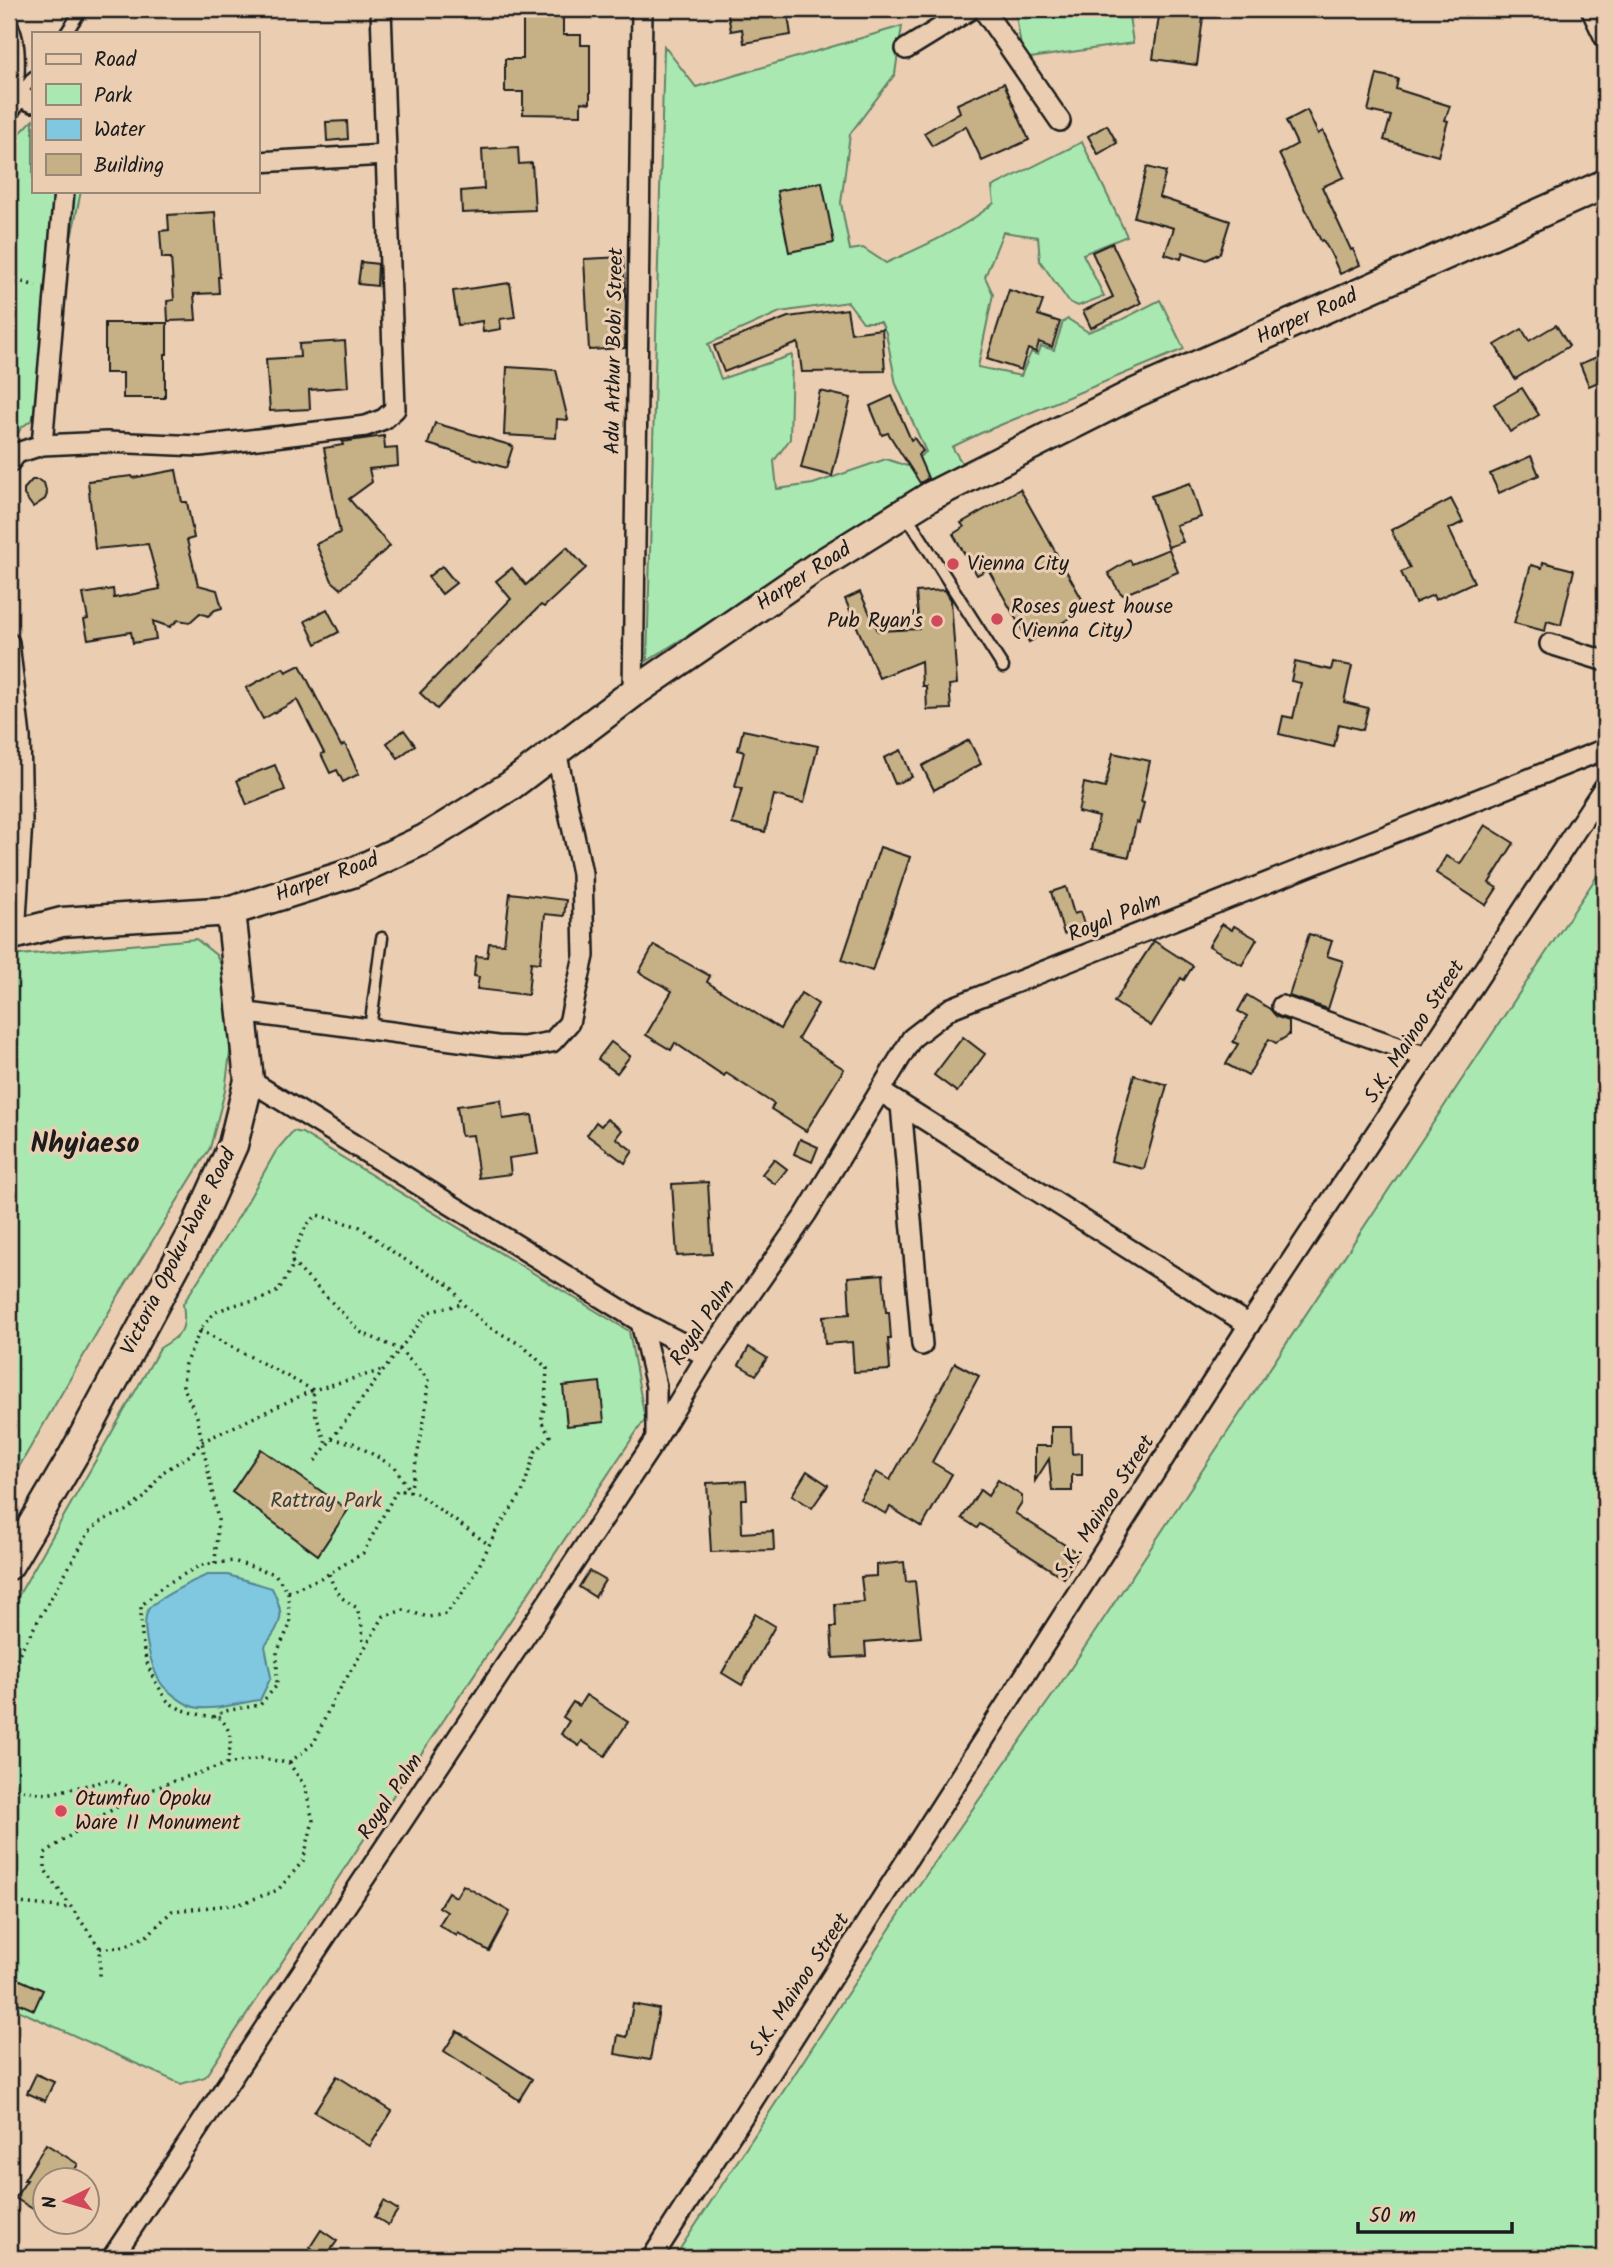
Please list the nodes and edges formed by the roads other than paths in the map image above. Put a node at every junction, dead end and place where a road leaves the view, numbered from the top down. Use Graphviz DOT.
graph roads {
  1 [pos="82,9"];
  2 [pos="381,9"];
  3 [pos="642,9"];
  4 [pos="971,9"];
  5 [pos="983,9"];
  6 [pos="1591,9"];
  7 [pos="11,25"];
  8 [pos="67,32"];
  9 [pos="1605,38"];
  10 [pos="906,49"];
  11 [pos="32,79"];
  12 [pos="20,103"];
  13 [pos="1060,121"];
  14 [pos="386,155"];
  15 [pos="259,162"];
  16 [pos="1605,184"];
  17 [pos="64,192"];
  18 [pos="42,445"];
  19 [pos="9,463"];
  20 [pos="904,513"];
  21 [pos="9,643"];
  22 [pos="1550,644"];
  23 [pos="1605,661"];
  24 [pos="1003,667"];
  25 [pos="633,693"];
  26 [pos="1605,749"];
  27 [pos="556,751"];
  28 [pos="1605,786"];
  29 [pos="231,911"];
  30 [pos="12,936"];
  31 [pos="382,938"];
  32 [pos="1282,1006"];
  33 [pos="242,1012"];
  34 [pos="370,1029"];
  35 [pos="1426,1057"];
  36 [pos="249,1080"];
  37 [pos="880,1092"];
  38 [pos="901,1105"];
  39 [pos="641,1322"];
  40 [pos="1249,1325"];
  41 [pos="922,1345"];
  42 [pos="707,1356"];
  43 [pos="656,1439"];
  44 [pos="9,1565"];
  45 [pos="112,2258"];
  46 [pos="652,2258"];
  1 -- 8 [label="lane"];
  2 -- 14 [label="street"];
  3 -- 25 [label="street, Adu Arthur Bobi Street"];
  4 -- 10 [label="street"];
  5 -- 13 [label="street"];
  6 -- 9 [label="street"];
  7 -- 12 [label="lane"];
  11 -- 12 [label="lane"];
  14 -- 15 [label="street"];
  14 -- 18 [label="street"];
  16 -- 20 [label="main road, Harper Road"];
  17 -- 18 [label="street"];
  18 -- 19 [label="street"];
  20 -- 24 [label="lane"];
  20 -- 25 [label="main road, Harper Road"];
  21 -- 30 [label="street"];
  22 -- 23 [label="street"];
  25 -- 27 [label="main road, Harper Road"];
  26 -- 37 [label="street, Royal Palm"];
  27 -- 29 [label="main road, Harper Road"];
  27 -- 34 [label="street"];
  28 -- 35 [label="street, S.K. Mainoo Street"];
  29 -- 30 [label="main road, Harper Road"];
  29 -- 33 [label="main road, Victoria Opoku-Ware Road"];
  31 -- 34 [label="lane"];
  32 -- 35 [label="street"];
  33 -- 34 [label="street"];
  33 -- 36 [label="main road, Victoria Opoku-Ware Road"];
  35 -- 40 [label="street, S.K. Mainoo Street"];
  36 -- 39 [label="street"];
  36 -- 44 [label="main road, Victoria Opoku-Ware Road"];
  37 -- 38 [label="street"];
  37 -- 42 [label="street, Royal Palm"];
  38 -- 40 [label="street"];
  38 -- 41 [label="street"];
  39 -- 42 [label="street"];
  39 -- 43 [label="street"];
  40 -- 46 [label="street, S.K. Mainoo Street"];
  42 -- 43 [label="street, Royal Palm"];
  43 -- 45 [label="street, Royal Palm"];
}
